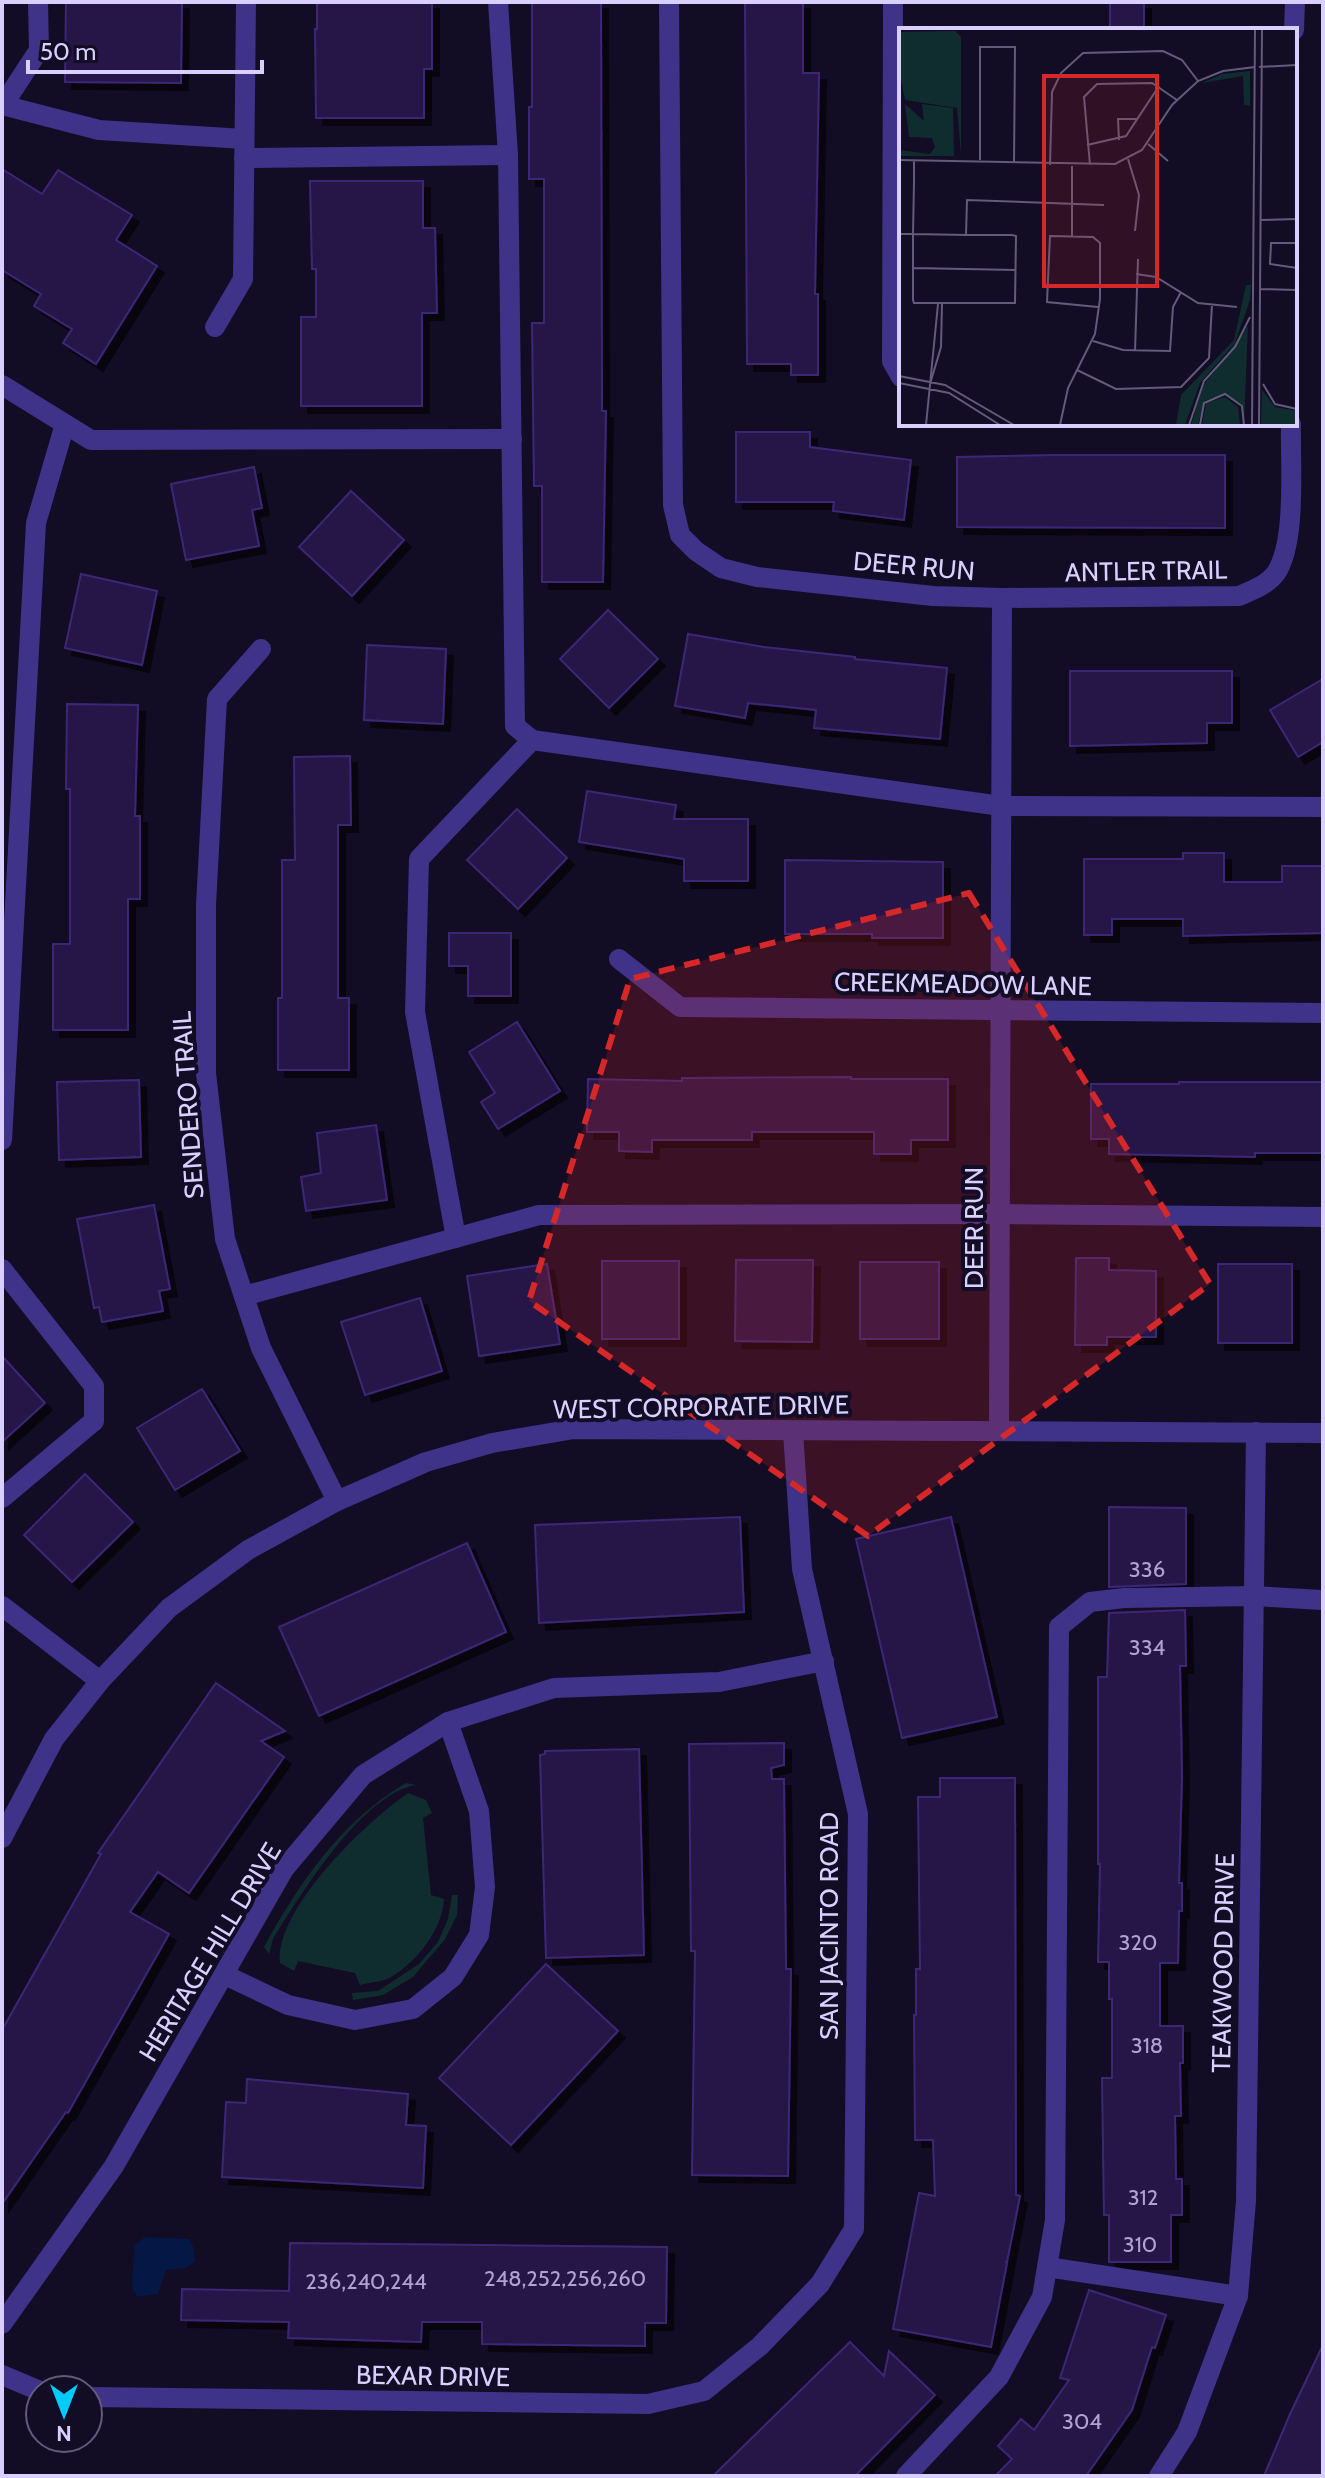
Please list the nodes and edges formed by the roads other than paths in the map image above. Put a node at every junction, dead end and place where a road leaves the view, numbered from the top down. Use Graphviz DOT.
graph roads {
  1 [pos="38,2"];
  2 [pos="246,2"];
  3 [pos="498,2"];
  4 [pos="669,2"];
  5 [pos="893,2"];
  6 [pos="1295,2"];
  7 [pos="1294,28"];
  8 [pos="2,105"];
  9 [pos="244,149"];
  10 [pos="508,155"];
  11 [pos="215,327"];
  12 [pos="899,373"];
  13 [pos="2,385"];
  14 [pos="65,424"];
  15 [pos="1291,426"];
  16 [pos="512,439"];
  17 [pos="1002,598"];
  18 [pos="261,649"];
  19 [pos="532,740"];
  20 [pos="1001,806"];
  21 [pos="1323,807"];
  22 [pos="619,959"];
  23 [pos="1001,1011"];
  24 [pos="1323,1013"];
  25 [pos="2,1140"];
  26 [pos="1001,1214"];
  27 [pos="1323,1217"];
  28 [pos="456,1238"];
  29 [pos="2,1269"];
  30 [pos="244,1296"];
  31 [pos="793,1431"];
  32 [pos="999,1431"];
  33 [pos="1256,1432"];
  34 [pos="1323,1433"];
  35 [pos="2,1498"];
  36 [pos="337,1501"];
  37 [pos="1253,1596"];
  38 [pos="1323,1600"];
  39 [pos="2,1606"];
  40 [pos="824,1661"];
  41 [pos="100,1681"];
  42 [pos="448,1722"];
  43 [pos="2,1838"];
  44 [pos="225,1975"];
  45 [pos="1047,2267"];
  46 [pos="1238,2296"];
  47 [pos="2,2324"];
  48 [pos="760,2346"];
  49 [pos="2,2375"];
  50 [pos="24,2384"];
  51 [pos="104,2397"];
  52 [pos="906,2476"];
  53 [pos="1159,2476"];
  1 -- 8 [label="street"];
  2 -- 9 [label="street"];
  3 -- 10 [label="street"];
  4 -- 17 [label="street, DEER RUN"];
  5 -- 12 [label="street"];
  6 -- 7 [label="street"];
  8 -- 9 [label="street"];
  9 -- 10 [label="street"];
  9 -- 11 [label="street"];
  10 -- 16 [label="street"];
  13 -- 14 [label="street"];
  14 -- 16 [label="street"];
  14 -- 25 [label="street"];
  15 -- 17 [label="street, ANTLER TRAIL"];
  16 -- 19 [label="street"];
  17 -- 20 [label="street, DEER RUN"];
  18 -- 30 [label="street, SENDERO TRAIL"];
  19 -- 20 [label="street"];
  19 -- 28 [label="street"];
  20 -- 21 [label="street"];
  20 -- 23 [label="street, DEER RUN"];
  22 -- 23 [label="street, CREEKMEADOW LANE"];
  23 -- 24 [label="street, CREEKMEADOW LANE"];
  23 -- 26 [label="street, DEER RUN"];
  26 -- 27 [label="street"];
  26 -- 28 [label="street"];
  26 -- 32 [label="street, DEER RUN"];
  28 -- 30 [label="street"];
  29 -- 35 [label="street"];
  30 -- 36 [label="street, SENDERO TRAIL"];
  31 -- 32 [label="street, WEST CORPORATE DRIVE"];
  31 -- 36 [label="street, WEST CORPORATE DRIVE"];
  31 -- 40 [label="street, SAN JACINTO ROAD"];
  32 -- 33 [label="street, WEST CORPORATE DRIVE"];
  33 -- 34 [label="street, WEST CORPORATE DRIVE"];
  33 -- 37 [label="street, TEAKWOOD DRIVE"];
  36 -- 41 [label="street, WEST CORPORATE DRIVE"];
  37 -- 38 [label="street"];
  37 -- 45 [label="street"];
  37 -- 46 [label="street, TEAKWOOD DRIVE"];
  39 -- 41 [label="street"];
  40 -- 42 [label="street, HERITAGE HILL DRIVE"];
  40 -- 48 [label="street, SAN JACINTO ROAD"];
  41 -- 43 [label="street, WEST CORPORATE DRIVE"];
  42 -- 44 [label="street, HERITAGE HILL DRIVE"];
  42 -- 44 [label="street"];
  44 -- 47 [label="street, HERITAGE HILL DRIVE"];
  45 -- 46 [label="street"];
  45 -- 52 [label="street"];
  46 -- 53 [label="street, TEAKWOOD DRIVE"];
  48 -- 51 [label="street, BEXAR DRIVE"];
  49 -- 50 [label="street"];
}
